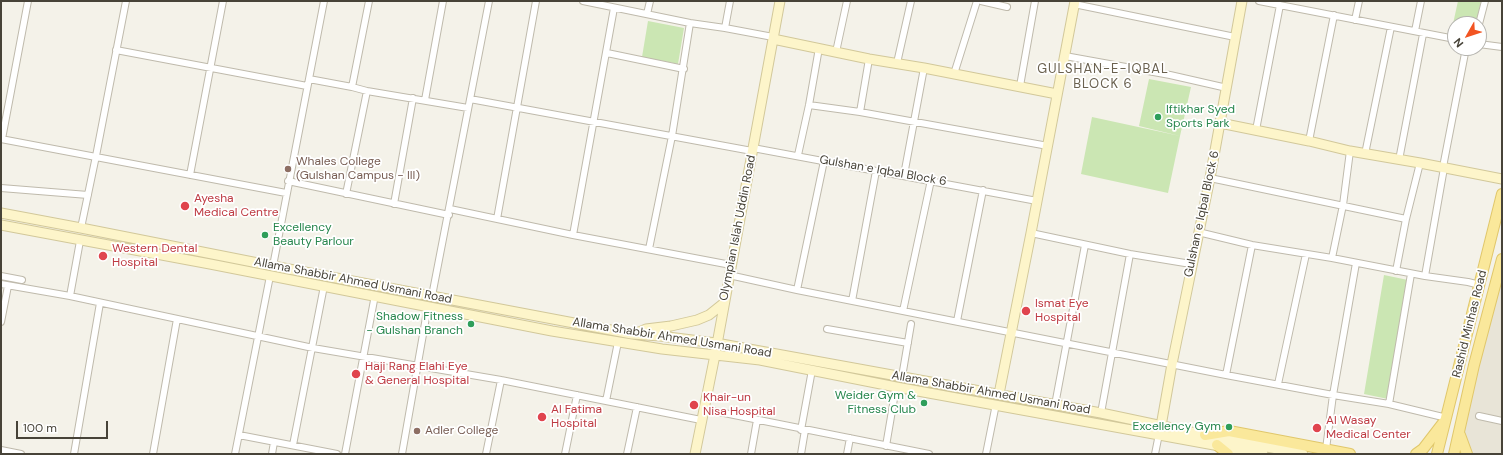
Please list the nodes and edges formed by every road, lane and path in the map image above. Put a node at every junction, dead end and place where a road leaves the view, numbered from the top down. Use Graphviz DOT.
graph roads {
  1 [pos="28,1"];
  2 [pos="126,1"];
  3 [pos="223,1"];
  4 [pos="324,1"];
  5 [pos="369,1"];
  6 [pos="443,1"];
  7 [pos="489,1"];
  8 [pos="536,1"];
  9 [pos="583,1"];
  10 [pos="650,1"];
  11 [pos="730,1"];
  12 [pos="780,1"];
  13 [pos="847,1"];
  14 [pos="911,1"];
  15 [pos="977,1"];
  16 [pos="981,1"];
  17 [pos="1035,1"];
  18 [pos="1242,1"];
  19 [pos="1259,1"];
  20 [pos="1301,1"];
  21 [pos="1359,1"];
  22 [pos="1421,1"];
  23 [pos="1485,1"];
  24 [pos="1075,2"];
  25 [pos="1280,5"];
  26 [pos="1007,7"];
  27 [pos="614,8"];
  28 [pos="1300,9"];
  29 [pos="647,14"];
  30 [pos="1334,15"];
  31 [pos="1481,16"];
  32 [pos="1355,20"];
  33 [pos="690,23"];
  34 [pos="1391,27"];
  35 [pos="725,28"];
  36 [pos="1415,32"];
  37 [pos="1423,34"];
  38 [pos="1235,37"];
  39 [pos="773,38"];
  40 [pos="1447,38"];
  41 [pos="1487,45"];
  42 [pos="1502,47"];
  43 [pos="819,48"];
  44 [pos="116,50"];
  45 [pos="836,52"];
  46 [pos="607,53"];
  47 [pos="1065,56"];
  48 [pos="1464,56"];
  49 [pos="869,59"];
  50 [pos="897,63"];
  51 [pos="209,68"];
  52 [pos="924,68"];
  53 [pos="684,69"];
  54 [pos="954,74"];
  55 [pos="309,79"];
  56 [pos="307,86"];
  57 [pos="1020,86"];
  58 [pos="352,87"];
  59 [pos="1227,88"];
  60 [pos="367,91"];
  61 [pos="1057,94"];
  62 [pos="413,98"];
  63 [pos="470,98"];
  64 [pos="425,100"];
  65 [pos="809,104"];
  66 [pos="468,108"];
  67 [pos="517,108"];
  68 [pos="860,112"];
  69 [pos="594,121"];
  70 [pos="914,122"];
  71 [pos="1220,123"];
  72 [pos="1256,130"];
  73 [pos="672,136"];
  74 [pos="2,139"];
  75 [pos="1309,141"];
  76 [pos="1048,146"];
  77 [pos="753,149"];
  78 [pos="1350,151"];
  79 [pos="1365,154"];
  80 [pos="798,155"];
  81 [pos="96,156"];
  82 [pos="1399,160"];
  83 [pos="824,161"];
  84 [pos="1420,163"];
  85 [pos="1443,167"];
  86 [pos="876,171"];
  87 [pos="190,175"];
  88 [pos="904,175"];
  89 [pos="1210,178"];
  90 [pos="1502,179"];
  91 [pos="931,180"];
  92 [pos="288,181"];
  93 [pos="1,188"];
  94 [pos="982,190"];
  95 [pos="286,193"];
  96 [pos="346,194"];
  97 [pos="1502,194"];
  98 [pos="88,195"];
  99 [pos="1037,201"];
  100 [pos="394,204"];
  101 [pos="1343,205"];
  102 [pos="449,212"];
  103 [pos="1,214"];
  104 [pos="497,219"];
  105 [pos="1406,219"];
  106 [pos="1,225"];
  107 [pos="81,228"];
  108 [pos="1198,232"];
  109 [pos="1031,233"];
  110 [pos="573,235"];
  111 [pos="80,241"];
  112 [pos="1085,245"];
  113 [pos="1252,245"];
  114 [pos="649,249"];
  115 [pos="1130,254"];
  116 [pos="1306,254"];
  117 [pos="1332,258"];
  118 [pos="1502,259"];
  119 [pos="1191,264"];
  120 [pos="1356,264"];
  121 [pos="731,265"];
  122 [pos="273,266"];
  123 [pos="1396,271"];
  124 [pos="1411,274"];
  125 [pos="729,275"];
  126 [pos="1,276"];
  127 [pos="270,276"];
  128 [pos="1425,276"];
  129 [pos="22,280"];
  130 [pos="1,284"];
  131 [pos="1480,285"];
  132 [pos="8,286"];
  133 [pos="324,286"];
  134 [pos="797,290"];
  135 [pos="70,296"];
  136 [pos="375,296"];
  137 [pos="432,296"];
  138 [pos="852,301"];
  139 [pos="100,303"];
  140 [pos="724,303"];
  141 [pos="428,306"];
  142 [pos="903,311"];
  143 [pos="177,319"];
  144 [pos="957,321"];
  145 [pos="1,322"];
  146 [pos="911,324"];
  147 [pos="827,329"];
  148 [pos="1011,332"];
  149 [pos="632,334"];
  150 [pos="258,336"];
  151 [pos="618,342"];
  152 [pos="716,343"];
  153 [pos="908,343"];
  154 [pos="1066,344"];
  155 [pos="313,348"];
  156 [pos="1113,352"];
  157 [pos="715,355"];
  158 [pos="362,357"];
  159 [pos="1172,364"];
  160 [pos="418,365"];
  161 [pos="812,370"];
  162 [pos="1226,375"];
  163 [pos="902,377"];
  164 [pos="501,380"];
  165 [pos="1278,384"];
  166 [pos="896,387"];
  167 [pos="999,394"];
  168 [pos="577,395"];
  169 [pos="1333,395"];
  170 [pos="606,401"];
  171 [pos="996,404"];
  172 [pos="1389,404"];
  173 [pos="1055,405"];
  174 [pos="637,407"];
  175 [pos="704,410"];
  176 [pos="1101,413"];
  177 [pos="1478,416"];
  178 [pos="1447,418"];
  179 [pos="701,420"];
  180 [pos="757,420"];
  181 [pos="1502,421"];
  182 [pos="803,430"];
  183 [pos="1160,430"];
  184 [pos="1459,433"];
  185 [pos="239,435"];
  186 [pos="1205,435"];
  187 [pos="850,438"];
  188 [pos="274,442"];
  189 [pos="293,445"];
  190 [pos="1217,445"];
  191 [pos="889,446"];
  192 [pos="1248,448"];
  193 [pos="1326,449"];
  194 [pos="1,450"];
  195 [pos="22,454"];
  196 [pos="74,454"];
  197 [pos="153,454"];
  198 [pos="235,454"];
  199 [pos="272,454"];
  200 [pos="337,454"];
  201 [pos="345,454"];
  202 [pos="402,454"];
  203 [pos="486,454"];
  204 [pos="565,454"];
  205 [pos="627,454"];
  206 [pos="694,454"];
  207 [pos="751,454"];
  208 [pos="801,454"];
  209 [pos="847,454"];
  210 [pos="891,454"];
  211 [pos="929,454"];
  212 [pos="986,454"];
  213 [pos="1155,454"];
  214 [pos="1228,454"];
  215 [pos="1264,454"];
  216 [pos="1303,454"];
  217 [pos="1350,454"];
  218 [pos="1416,454"];
  219 [pos="1437,454"];
  220 [pos="1454,454"];
  221 [pos="1467,454"];
  1 -- 74 [label="street"];
  2 -- 44 [label="street"];
  3 -- 51 [label="street"];
  4 -- 55 [label="street"];
  5 -- 58 [label="street"];
  6 -- 64 [label="street"];
  7 -- 63 [label="street"];
  8 -- 67 [label="street"];
  9 -- 27 [label="street"];
  10 -- 29 [label="street"];
  11 -- 35 [label="street"];
  12 -- 39 [label="main road, Olympian Islah Uddin Road"];
  13 -- 45 [label="street"];
  14 -- 50 [label="street"];
  15 -- 54 [label="street"];
  16 -- 26 [label="street"];
  17 -- 57 [label="street"];
  18 -- 38 [label="main road, Gulshan e Iqbal Block 6"];
  19 -- 25 [label="street"];
  20 -- 28 [label="street"];
  21 -- 32 [label="street"];
  22 -- 36 [label="street"];
  23 -- 31 [label="street"];
  24 -- 38 [label="street"];
  24 -- 47 [label="main road"];
  25 -- 28 [label="street"];
  25 -- 72 [label="street"];
  27 -- 29 [label="street"];
  27 -- 46 [label="street"];
  28 -- 30 [label="street"];
  29 -- 33 [label="street"];
  30 -- 32 [label="street"];
  30 -- 75 [label="street"];
  32 -- 34 [label="street"];
  33 -- 35 [label="street"];
  33 -- 53 [label="street"];
  34 -- 36 [label="street"];
  34 -- 79 [label="street"];
  35 -- 39 [label="street"];
  36 -- 37 [label="street"];
  37 -- 40 [label="street"];
  37 -- 82 [label="street"];
  38 -- 59 [label="main road, Gulshan e Iqbal Block 6"];
  39 -- 43 [label="main road"];
  39 -- 77 [label="main road, Olympian Islah Uddin Road"];
  41 -- 42 [label="street"];
  43 -- 45 [label="main road"];
  43 -- 65 [label="street"];
  44 -- 51 [label="street"];
  44 -- 81 [label="street"];
  45 -- 49 [label="main road"];
  46 -- 53 [label="street"];
  46 -- 69 [label="street"];
  47 -- 59 [label="street"];
  47 -- 61 [label="main road"];
  48 -- 85 [label="street"];
  49 -- 50 [label="main road"];
  49 -- 68 [label="street"];
  50 -- 52 [label="main road"];
  51 -- 56 [label="street"];
  51 -- 87 [label="street"];
  52 -- 54 [label="main road"];
  52 -- 70 [label="street"];
  53 -- 73 [label="street"];
  54 -- 57 [label="main road"];
  55 -- 56 [label="street"];
  55 -- 58 [label="street"];
  56 -- 92 [label="street"];
  57 -- 61 [label="main road"];
  58 -- 60 [label="street"];
  59 -- 71 [label="main road, Gulshan e Iqbal Block 6"];
  60 -- 62 [label="street"];
  60 -- 96 [label="street"];
  61 -- 76 [label="main road"];
  62 -- 64 [label="street"];
  62 -- 100 [label="street"];
  63 -- 66 [label="street"];
  63 -- 67 [label="street, Gulshan e Iqbal Block 6"];
  64 -- 66 [label="street"];
  65 -- 68 [label="street"];
  65 -- 80 [label="street"];
  66 -- 102 [label="street"];
  67 -- 69 [label="street, Gulshan e Iqbal Block 6"];
  67 -- 104 [label="street"];
  68 -- 70 [label="street"];
  69 -- 73 [label="street, Gulshan e Iqbal Block 6"];
  69 -- 110 [label="street"];
  70 -- 76 [label="street"];
  70 -- 88 [label="street"];
  71 -- 72 [label="main road"];
  71 -- 89 [label="main road, Gulshan e Iqbal Block 6"];
  72 -- 75 [label="main road"];
  73 -- 77 [label="street, Gulshan e Iqbal Block 6"];
  73 -- 114 [label="street"];
  74 -- 81 [label="street"];
  75 -- 78 [label="main road"];
  76 -- 99 [label="main road"];
  77 -- 80 [label="street, Gulshan e Iqbal Block 6"];
  77 -- 121 [label="main road, Olympian Islah Uddin Road"];
  78 -- 79 [label="main road"];
  78 -- 101 [label="street"];
  79 -- 82 [label="main road"];
  80 -- 83 [label="street, Gulshan e Iqbal Block 6"];
  81 -- 87 [label="street"];
  81 -- 98 [label="street"];
  82 -- 84 [label="main road"];
  83 -- 86 [label="street, Gulshan e Iqbal Block 6"];
  83 -- 134 [label="street"];
  84 -- 85 [label="main road"];
  84 -- 105 [label="street"];
  85 -- 90 [label="main road"];
  85 -- 128 [label="street"];
  86 -- 88 [label="street, Gulshan e Iqbal Block 6"];
  86 -- 138 [label="street"];
  87 -- 95 [label="street"];
  88 -- 91 [label="street, Gulshan e Iqbal Block 6"];
  89 -- 101 [label="street"];
  89 -- 108 [label="main road, Gulshan e Iqbal Block 6"];
  91 -- 94 [label="street, Gulshan e Iqbal Block 6"];
  91 -- 142 [label="street"];
  92 -- 95 [label="street"];
  92 -- 96 [label="street"];
  93 -- 98 [label="street"];
  94 -- 99 [label="street, Gulshan e Iqbal Block 6"];
  94 -- 144 [label="street"];
  95 -- 122 [label="street"];
  96 -- 100 [label="street"];
  97 -- 131 [label="main road, Rashid Minhas Road"];
  98 -- 107 [label="street"];
  99 -- 109 [label="main road"];
  100 -- 102 [label="street"];
  101 -- 105 [label="street"];
  101 -- 117 [label="street"];
  102 -- 104 [label="street"];
  102 -- 137 [label="street"];
  103 -- 107 [label="main road, Allama Shabbir Ahmed Usmani Road"];
  104 -- 110 [label="street"];
  105 -- 123 [label="street"];
  106 -- 111 [label="main road, Allama Shabbir Ahmed Usmani Road"];
  107 -- 122 [label="main road, Allama Shabbir Ahmed Usmani Road"];
  108 -- 113 [label="street"];
  108 -- 119 [label="main road, Gulshan e Iqbal Block 6"];
  109 -- 112 [label="street"];
  109 -- 148 [label="main road"];
  110 -- 114 [label="street"];
  111 -- 127 [label="main road, Allama Shabbir Ahmed Usmani Road"];
  111 -- 135 [label="street"];
  112 -- 115 [label="street"];
  112 -- 154 [label="street"];
  113 -- 116 [label="street"];
  113 -- 162 [label="street"];
  114 -- 121 [label="street"];
  115 -- 119 [label="street"];
  115 -- 156 [label="street"];
  116 -- 117 [label="street"];
  116 -- 165 [label="street"];
  117 -- 120 [label="street"];
  118 -- 184 [label="main road, Rashid Minhas Road"];
  119 -- 159 [label="main road, Gulshan e Iqbal Block 6"];
  120 -- 123 [label="street"];
  120 -- 169 [label="street"];
  121 -- 125 [label="main road, Olympian Islah Uddin Road"];
  122 -- 137 [label="main road, Allama Shabbir Ahmed Usmani Road"];
  123 -- 124 [label="street"];
  124 -- 128 [label="street"];
  124 -- 172 [label="street"];
  125 -- 134 [label="street"];
  125 -- 140 [label="main road, Olympian Islah Uddin Road"];
  126 -- 129 [label="street"];
  127 -- 133 [label="main road, Allama Shabbir Ahmed Usmani Road"];
  127 -- 150 [label="street"];
  128 -- 131 [label="street"];
  130 -- 132 [label="street"];
  131 -- 178 [label="main road, Rashid Minhas Road"];
  132 -- 135 [label="street"];
  132 -- 145 [label="street"];
  133 -- 136 [label="main road, Allama Shabbir Ahmed Usmani Road"];
  133 -- 155 [label="street"];
  134 -- 138 [label="street"];
  135 -- 139 [label="street"];
  136 -- 141 [label="main road, Allama Shabbir Ahmed Usmani Road"];
  136 -- 158 [label="street"];
  137 -- 149 [label="main road, Allama Shabbir Ahmed Usmani Road"];
  138 -- 142 [label="street"];
  139 -- 143 [label="street"];
  139 -- 196 [label="street"];
  140 -- 149 [label="main road"];
  140 -- 152 [label="main road, Olympian Islah Uddin Road"];
  141 -- 151 [label="main road, Allama Shabbir Ahmed Usmani Road"];
  141 -- 160 [label="street"];
  142 -- 144 [label="street"];
  143 -- 150 [label="street"];
  143 -- 197 [label="street"];
  144 -- 148 [label="street"];
  146 -- 153 [label="street"];
  147 -- 153 [label="street"];
  148 -- 154 [label="street"];
  148 -- 167 [label="main road"];
  149 -- 152 [label="main road, Allama Shabbir Ahmed Usmani Road"];
  150 -- 155 [label="street"];
  150 -- 185 [label="street"];
  151 -- 157 [label="main road, Allama Shabbir Ahmed Usmani Road"];
  151 -- 170 [label="street"];
  152 -- 157 [label="main road, Olympian Islah Uddin Road"];
  152 -- 163 [label="main road, Allama Shabbir Ahmed Usmani Road"];
  153 -- 163 [label="street"];
  154 -- 156 [label="street"];
  154 -- 173 [label="street"];
  155 -- 158 [label="street"];
  155 -- 189 [label="street"];
  156 -- 159 [label="street"];
  156 -- 176 [label="street"];
  157 -- 161 [label="main road, Allama Shabbir Ahmed Usmani Road"];
  157 -- 175 [label="main road, Olympian Islah Uddin Road"];
  158 -- 160 [label="street"];
  158 -- 201 [label="street"];
  159 -- 162 [label="street"];
  159 -- 183 [label="main road, Gulshan e Iqbal Block 6"];
  160 -- 164 [label="street"];
  160 -- 202 [label="street"];
  161 -- 166 [label="main road, Allama Shabbir Ahmed Usmani Road"];
  161 -- 182 [label="street"];
  162 -- 165 [label="street"];
  163 -- 167 [label="main road, Allama Shabbir Ahmed Usmani Road"];
  164 -- 168 [label="street"];
  164 -- 203 [label="street"];
  165 -- 169 [label="street"];
  166 -- 171 [label="main road, Allama Shabbir Ahmed Usmani Road"];
  166 -- 191 [label="street"];
  167 -- 173 [label="main road, Allama Shabbir Ahmed Usmani Road"];
  168 -- 170 [label="street"];
  168 -- 204 [label="street"];
  169 -- 172 [label="street"];
  169 -- 193 [label="street"];
  170 -- 174 [label="street"];
  171 -- 183 [label="main road, Allama Shabbir Ahmed Usmani Road"];
  171 -- 212 [label="street"];
  172 -- 178 [label="street"];
  173 -- 176 [label="main road, Allama Shabbir Ahmed Usmani Road"];
  174 -- 179 [label="street"];
  174 -- 205 [label="street"];
  175 -- 179 [label="main road, Olympian Islah Uddin Road"];
  175 -- 180 [label="street"];
  176 -- 183 [label="main road, Allama Shabbir Ahmed Usmani Road"];
  177 -- 181 [label="street"];
  178 -- 218 [label="main road"];
  178 -- 219 [label="main road, Rashid Minhas Road"];
  179 -- 206 [label="main road, Olympian Islah Uddin Road"];
  180 -- 182 [label="street"];
  180 -- 207 [label="street"];
  182 -- 187 [label="street"];
  182 -- 208 [label="street"];
  183 -- 186 [label="main road, Allama Shabbir Ahmed Usmani Road"];
  183 -- 190 [label="main road, Allama Shabbir Ahmed Usmani Road"];
  183 -- 213 [label="street"];
  184 -- 220 [label="main road, Rashid Minhas Road"];
  184 -- 221 [label="main road"];
  185 -- 188 [label="street"];
  185 -- 198 [label="street"];
  186 -- 192 [label="main road, Allama Shabbir Ahmed Usmani Road"];
  186 -- 193 [label="main road"];
  187 -- 191 [label="street"];
  187 -- 209 [label="street"];
  188 -- 189 [label="street"];
  188 -- 199 [label="street"];
  189 -- 200 [label="street"];
  190 -- 192 [label="main road, Allama Shabbir Ahmed Usmani Road"];
  190 -- 214 [label="main road"];
  191 -- 210 [label="street"];
  191 -- 211 [label="street"];
  192 -- 215 [label="main road"];
  192 -- 216 [label="main road"];
  193 -- 217 [label="main road"];
  194 -- 195 [label="street"];
}
